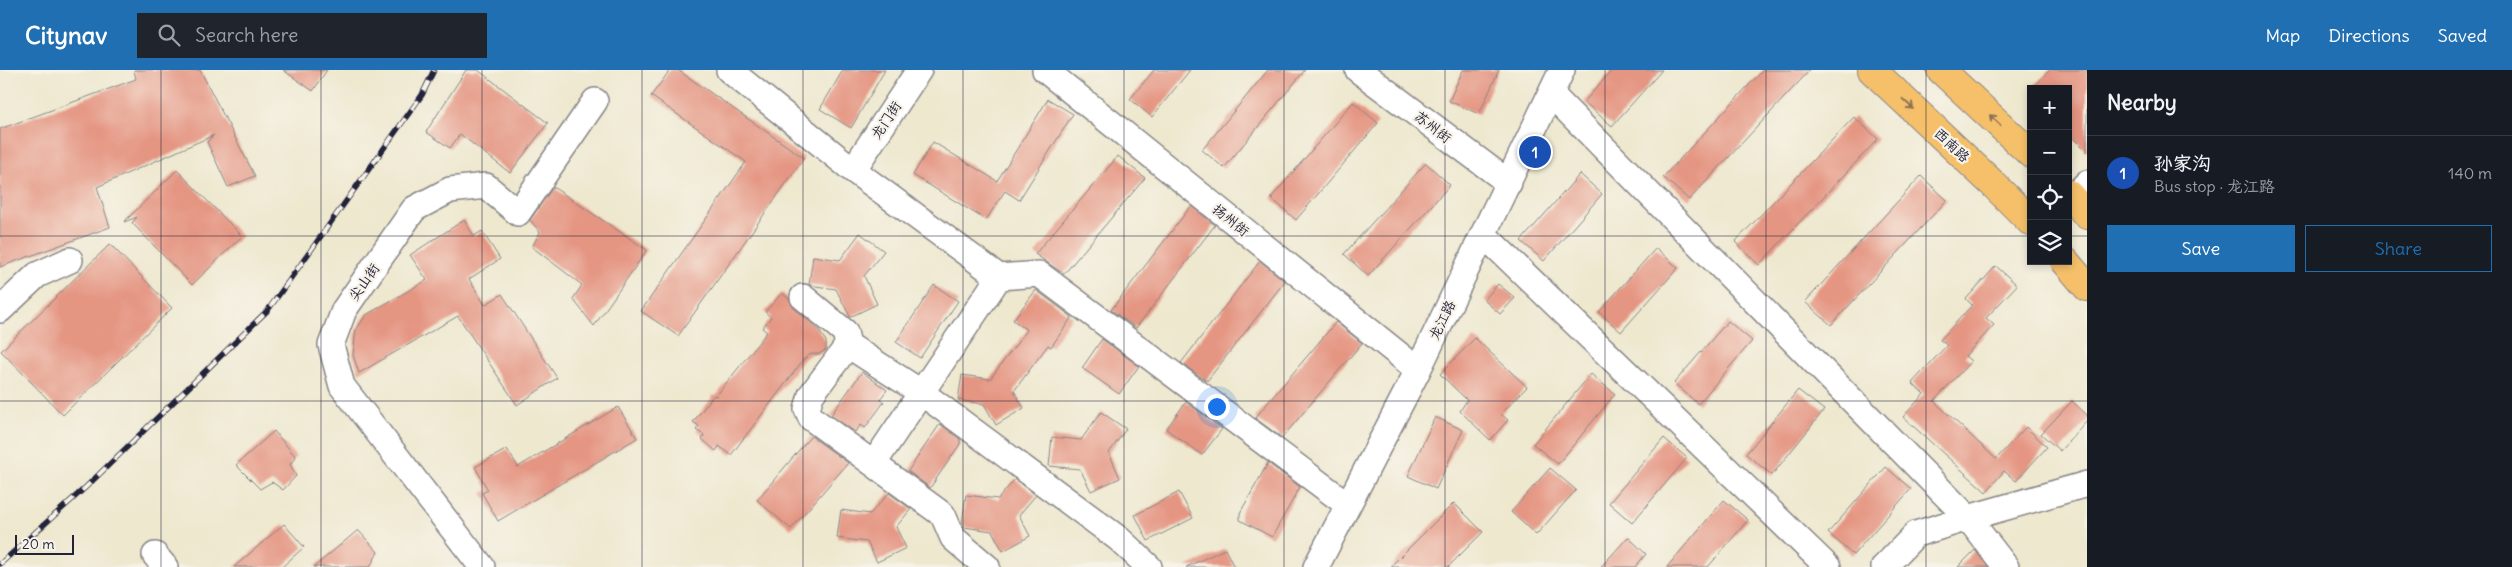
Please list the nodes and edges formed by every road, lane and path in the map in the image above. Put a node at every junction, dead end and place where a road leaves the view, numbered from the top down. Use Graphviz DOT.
graph roads {
  1 [pos="729,70"];
  2 [pos="919,70"];
  3 [pos="1045,70"];
  4 [pos="1358,70"];
  5 [pos="1562,70"];
  6 [pos="1872,70"];
  7 [pos="1941,70"];
  8 [pos="1550,94"];
  9 [pos="595,101"];
  10 [pos="2027,150"];
  11 [pos="853,170"];
  12 [pos="1509,183"];
  13 [pos="2029,220"];
  14 [pos="1484,234"];
  15 [pos="70,260"];
  16 [pos="2068,265"];
  17 [pos="999,277"];
  18 [pos="2087,287"];
  19 [pos="803,297"];
  20 [pos="0,310"];
  21 [pos="848,345"];
  22 [pos="1418,370"];
  23 [pos="922,392"];
  24 [pos="874,463"];
  25 [pos="2087,484"];
  26 [pos="1348,505"];
  27 [pos="1968,518"];
  28 [pos="482,567"];
  29 [pos="987,567"];
  30 [pos="1149,567"];
  31 [pos="1316,567"];
  32 [pos="1828,567"];
  33 [pos="1884,567"];
  34 [pos="2006,567"];
  1 -- 11 [label="street"];
  2 -- 11 [label="street, 龙门街"];
  3 -- 22 [label="street, 扬州街"];
  4 -- 12 [label="street, 苏州街"];
  5 -- 8 [label="street, 龙江路"];
  6 -- 13 [label="main road, 西南路, one-way"];
  10 -- 7 [label="main road, one-way"];
  8 -- 12 [label="street, 龙江路"];
  8 -- 27 [label="street"];
  9 -- 28 [label="street, 尖山街"];
  11 -- 17 [label="street"];
  12 -- 14 [label="street, 龙江路"];
  14 -- 22 [label="street, 龙江路"];
  14 -- 32 [label="street"];
  15 -- 20 [label="street"];
  16 -- 18 [label="main road"];
  17 -- 23 [label="street"];
  17 -- 26 [label="street"];
  19 -- 21 [label="street"];
  21 -- 23 [label="street"];
  21 -- 24 [label="street"];
  22 -- 26 [label="street, 龙江路"];
  23 -- 24 [label="street"];
  23 -- 30 [label="street"];
  24 -- 29 [label="street"];
  25 -- 27 [label="street"];
  26 -- 31 [label="street, 龙江路"];
  27 -- 33 [label="street"];
  27 -- 34 [label="street"];
}
